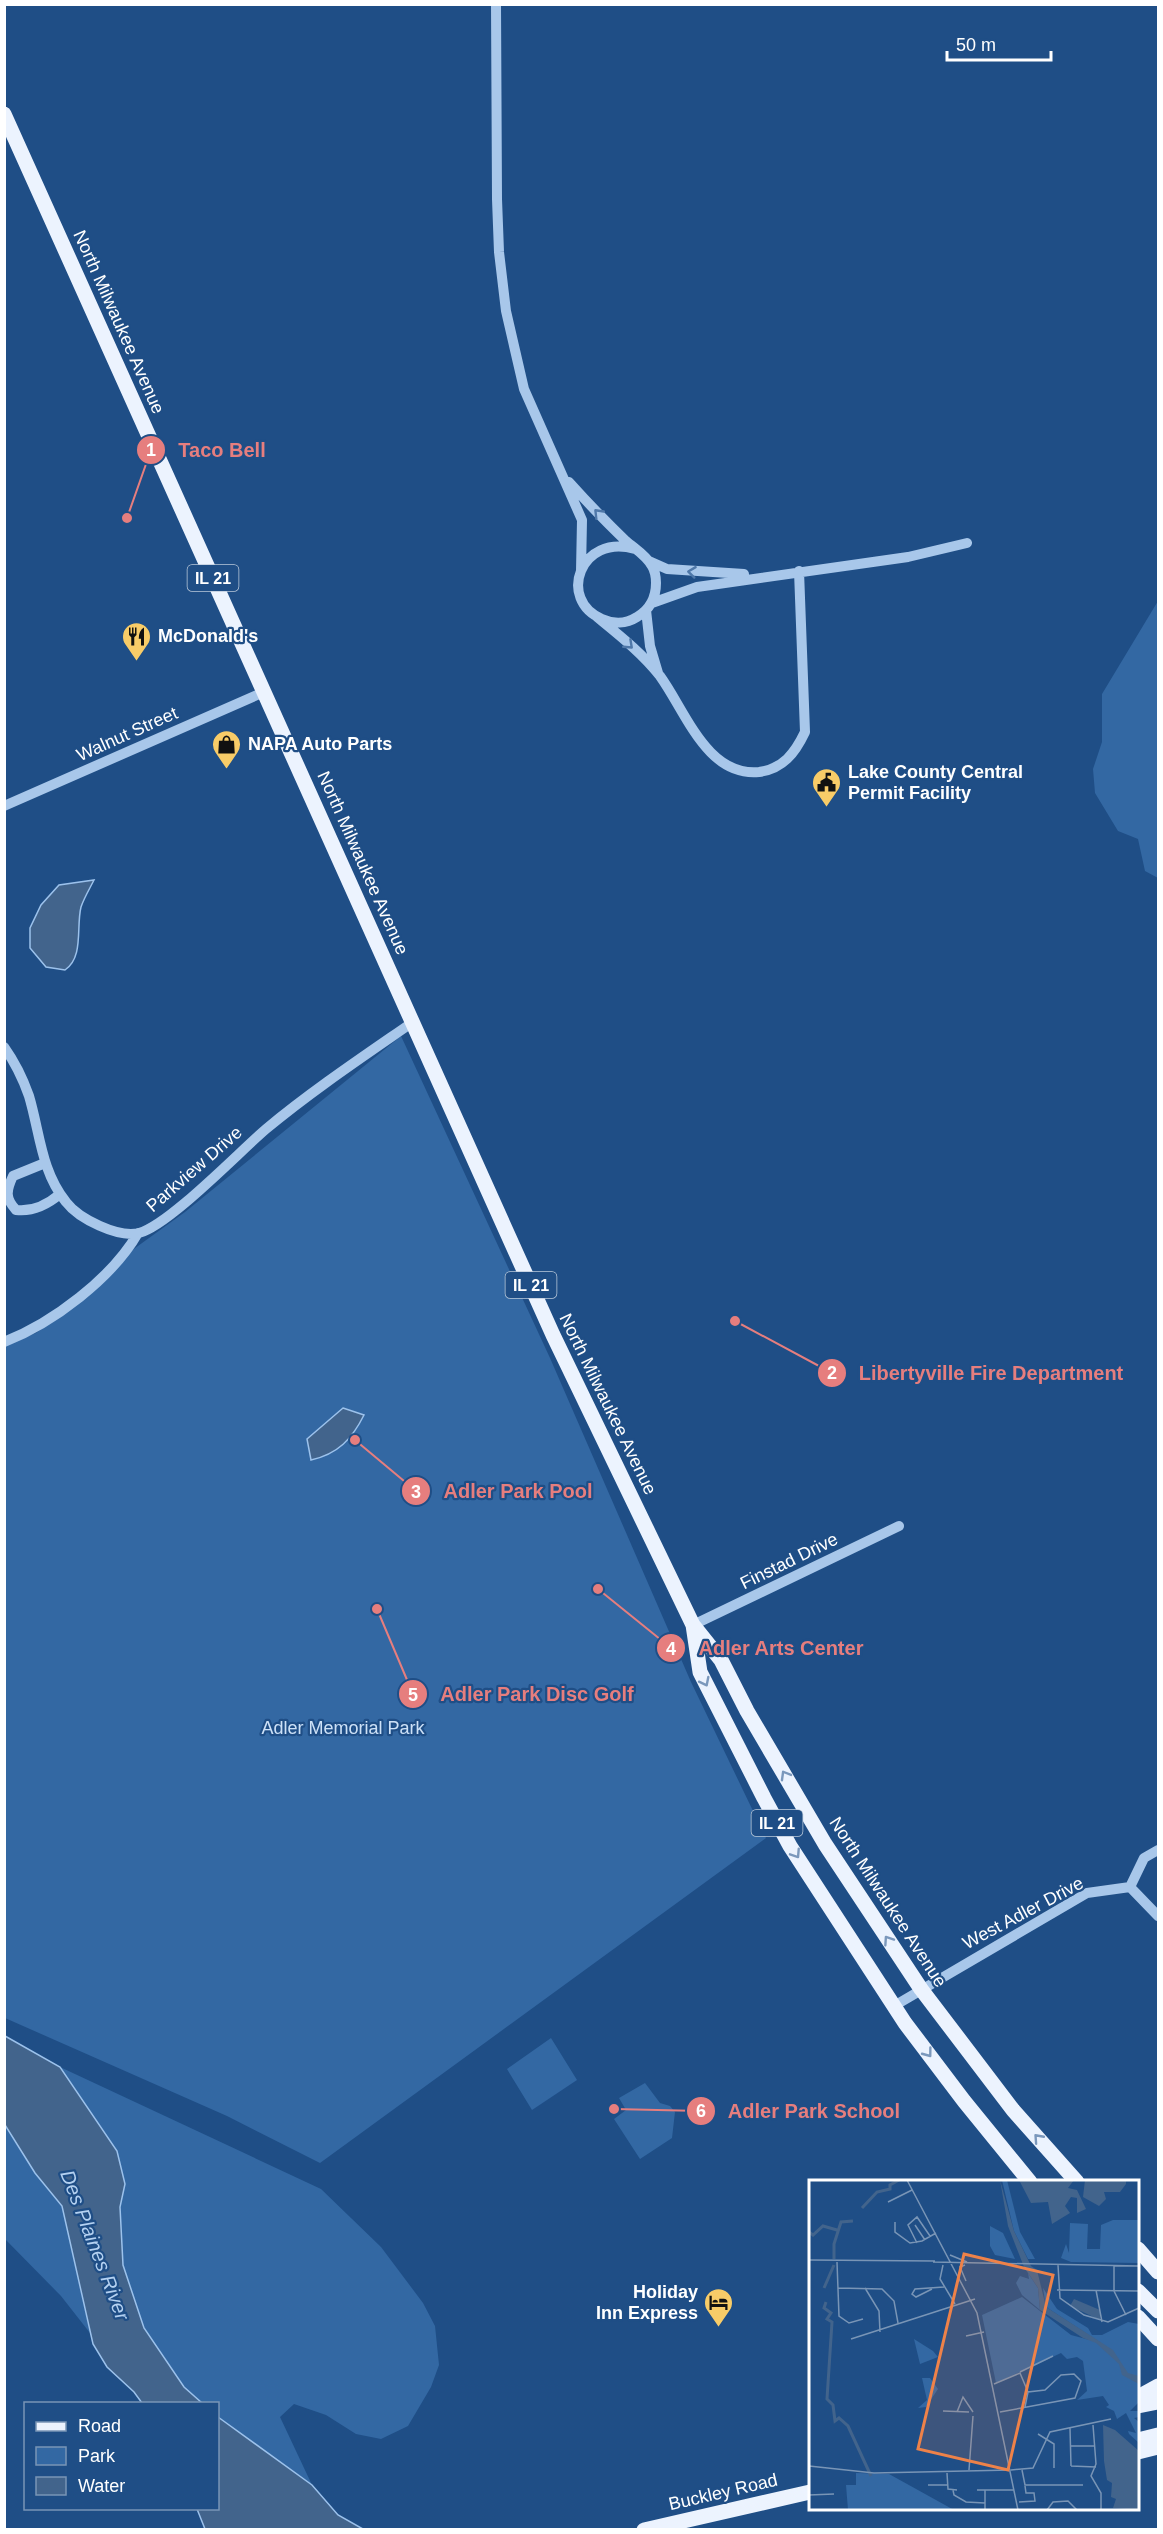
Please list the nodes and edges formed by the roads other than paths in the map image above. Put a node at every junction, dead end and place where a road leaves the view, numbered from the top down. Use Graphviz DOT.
graph roads {
  1 [pos="496,4"];
  2 [pos="4,114"];
  3 [pos="562,475"];
  4 [pos="967,543"];
  5 [pos="634,549"];
  6 [pos="649,561"];
  7 [pos="580,571"];
  8 [pos="799,571"];
  9 [pos="771,575"];
  10 [pos="649,606"];
  11 [pos="597,617"];
  12 [pos="660,676"];
  13 [pos="264,692"];
  14 [pos="4,806"];
  15 [pos="413,1022"];
  16 [pos="4,1047"];
  17 [pos="45,1163"];
  18 [pos="60,1194"];
  19 [pos="138,1233"];
  20 [pos="4,1342"];
  21 [pos="899,1526"];
  22 [pos="693,1625"];
  23 [pos="1158,1850"];
  24 [pos="1130,1887"];
  25 [pos="1158,1916"];
  26 [pos="921,1989"];
  27 [pos="894,2006"];
  28 [pos="1029,2180"];
  29 [pos="1076,2180"];
  30 [pos="1139,2251"];
  31 [pos="1158,2272"];
  32 [pos="1139,2293"];
  33 [pos="1158,2311"];
  34 [pos="1139,2319"];
  35 [pos="1158,2339"];
  36 [pos="1158,2386"];
  37 [pos="1139,2396"];
  38 [pos="1158,2402"];
  39 [pos="1139,2406"];
  40 [pos="1158,2435"];
  41 [pos="1139,2440"];
  42 [pos="1158,2448"];
  43 [pos="1139,2452"];
  44 [pos="809,2492"];
  45 [pos="644,2529"];
  1 -- 3 [label="street"];
  2 -- 13 [label="main road, North Milwaukee Avenue / IL 21"];
  5 -- 3 [label="street, one-way"];
  3 -- 7 [label="street"];
  4 -- 8 [label="street"];
  5 -- 6 [label="street"];
  5 -- 7 [label="street"];
  9 -- 6 [label="street, one-way"];
  6 -- 10 [label="street"];
  7 -- 11 [label="street"];
  8 -- 9 [label="street"];
  8 -- 12 [label="street"];
  9 -- 10 [label="street"];
  10 -- 11 [label="street"];
  10 -- 12 [label="street"];
  11 -- 12 [label="street, one-way"];
  13 -- 14 [label="street, Walnut Street"];
  13 -- 15 [label="main road, North Milwaukee Avenue / IL 21"];
  15 -- 19 [label="street, Parkview Drive"];
  15 -- 22 [label="main road, North Milwaukee Avenue / IL 21"];
  16 -- 17 [label="street, Parkview Drive"];
  17 -- 18 [label="street, Parkview Drive"];
  17 -- 18 [label="street"];
  18 -- 19 [label="street, Parkview Drive"];
  19 -- 20 [label="street"];
  21 -- 22 [label="street, Finstad Drive"];
  26 -- 22 [label="main road, North Milwaukee Avenue / IL 21, one-way"];
  22 -- 27 [label="main road, North Milwaukee Avenue / IL 21, one-way"];
  23 -- 24 [label="street"];
  24 -- 25 [label="street"];
  24 -- 26 [label="street, West Adler Drive"];
  26 -- 27 [label="street, West Adler Drive"];
  29 -- 26 [label="main road, North Milwaukee Avenue / IL 21, one-way"];
  27 -- 28 [label="main road, North Milwaukee Avenue / IL 21, one-way"];
  30 -- 31 [label="main road"];
  32 -- 33 [label="main road"];
  34 -- 35 [label="main road"];
  36 -- 37 [label="main road"];
  38 -- 39 [label="main road"];
  40 -- 41 [label="main road"];
  42 -- 43 [label="main road"];
  44 -- 45 [label="main road, Buckley Road"];
}
